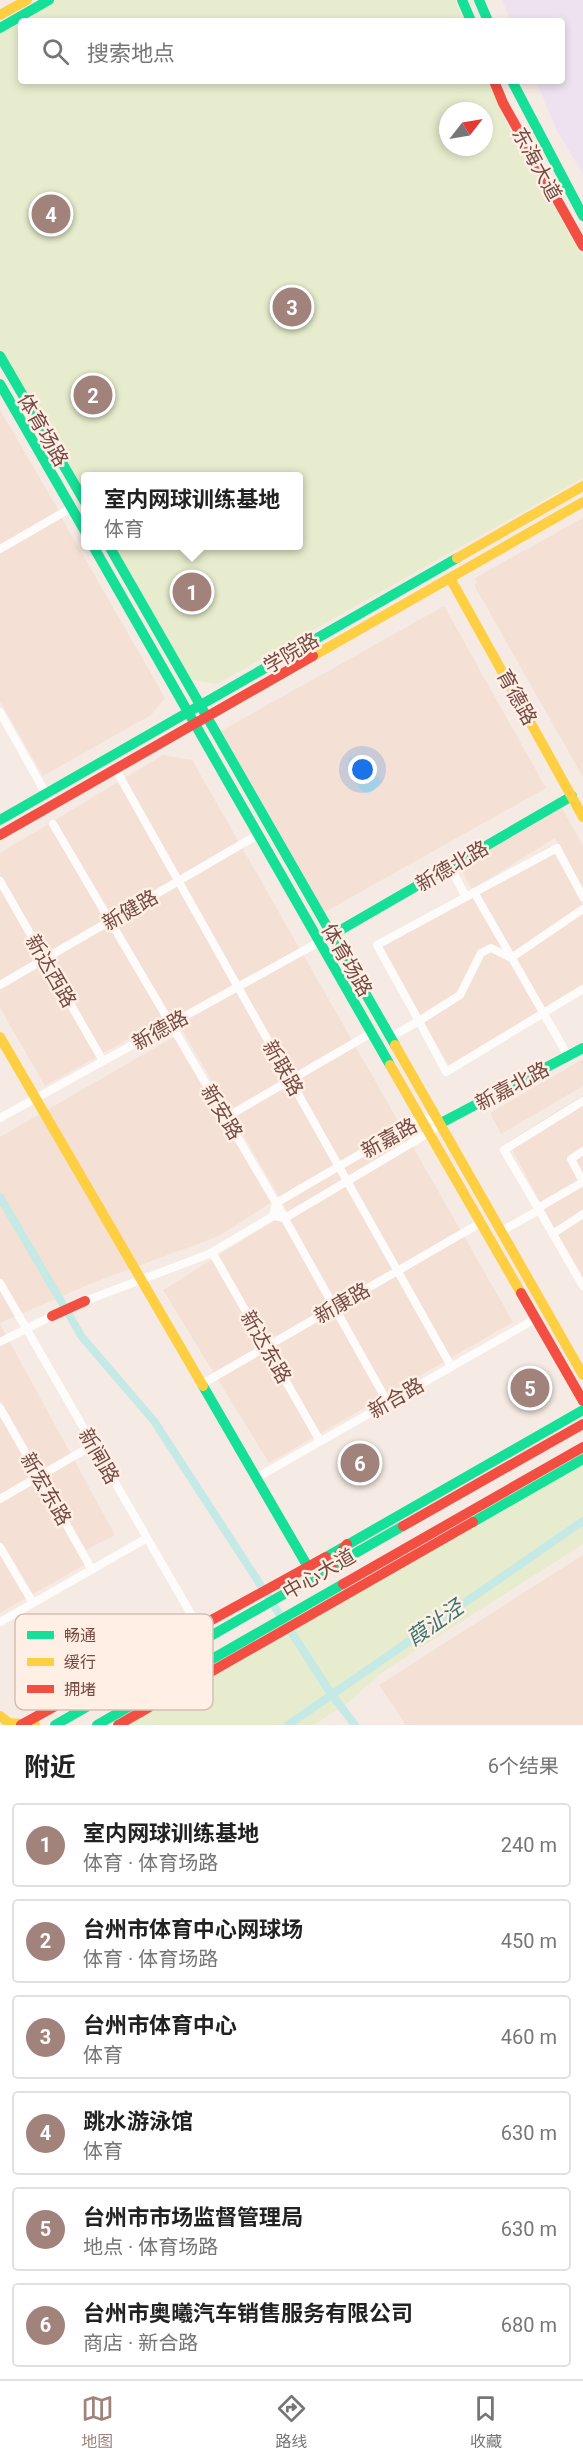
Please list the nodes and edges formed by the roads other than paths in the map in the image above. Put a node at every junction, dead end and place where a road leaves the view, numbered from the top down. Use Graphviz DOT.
graph roads {
  1 [pos="27,0"];
  2 [pos="50,0"];
  3 [pos="462,0"];
  4 [pos="479,0"];
  5 [pos="0,15"];
  6 [pos="470,18"];
  7 [pos="487,18"];
  8 [pos="0,28"];
  9 [pos="495,84"];
  10 [pos="514,84"];
  11 [pos="583,216"];
  12 [pos="583,246"];
  13 [pos="0,356"];
  14 [pos="0,384"];
  15 [pos="583,486"];
  16 [pos="81,495"];
  17 [pos="583,502"];
  18 [pos="71,508"];
  19 [pos="81,525"];
  20 [pos="0,549"];
  21 [pos="95,550"];
  22 [pos="111,550"];
  23 [pos="450,578"];
  24 [pos="201,705"];
  25 [pos="0,712"];
  26 [pos="189,712"];
  27 [pos="209,716"];
  28 [pos="196,724"];
  29 [pos="4,728"];
  30 [pos="116,770"];
  31 [pos="46,794"];
  32 [pos="572,796"];
  33 [pos="583,817"];
  34 [pos="0,820"];
  35 [pos="53,824"];
  36 [pos="259,834"];
  37 [pos="0,835"];
  38 [pos="450,867"];
  39 [pos="0,881"];
  40 [pos="178,881"];
  41 [pos="474,892"];
  42 [pos="466,897"];
  43 [pos="583,897"];
  44 [pos="583,909"];
  45 [pos="109,922"];
  46 [pos="332,934"];
  47 [pos="321,941"];
  48 [pos="512,958"];
  49 [pos="45,959"];
  50 [pos="0,985"];
  51 [pos="237,987"];
  52 [pos="583,989"];
  53 [pos="543,1014"];
  54 [pos="419,1021"];
  55 [pos="169,1025"];
  56 [pos="373,1032"];
  57 [pos="0,1037"];
  58 [pos="391,1037"];
  59 [pos="583,1048"];
  60 [pos="568,1056"];
  61 [pos="103,1061"];
  62 [pos="291,1080"];
  63 [pos="36,1098"];
  64 [pos="583,1101"];
  65 [pos="0,1118"];
  66 [pos="225,1118"];
  67 [pos="422,1118"];
  68 [pos="441,1123"];
  69 [pos="430,1132"];
  70 [pos="583,1151"];
  71 [pos="339,1166"];
  72 [pos="348,1181"];
  73 [pos="276,1203"];
  74 [pos="539,1209"];
  75 [pos="583,1214"];
  76 [pos="273,1216"];
  77 [pos="285,1218"];
  78 [pos="482,1222"];
  79 [pos="502,1231"];
  80 [pos="554,1233"];
  81 [pos="212,1252"];
  82 [pos="398,1270"];
  83 [pos="141,1279"];
  84 [pos="0,1283"];
  85 [pos="583,1286"];
  86 [pos="86,1301"];
  87 [pos="334,1308"];
  88 [pos="52,1316"];
  89 [pos="537,1318"];
  90 [pos="25,1328"];
  91 [pos="0,1342"];
  92 [pos="266,1347"];
  93 [pos="451,1366"];
  94 [pos="583,1375"];
  95 [pos="202,1384"];
  96 [pos="583,1401"];
  97 [pos="388,1403"];
  98 [pos="0,1408"];
  99 [pos="583,1410"];
  100 [pos="583,1424"];
  101 [pos="320,1441"];
  102 [pos="93,1445"];
  103 [pos="583,1447"];
  104 [pos="583,1459"];
  105 [pos="39,1476"];
  106 [pos="256,1478"];
  107 [pos="452,1484"];
  108 [pos="469,1488"];
  109 [pos="0,1499"];
  110 [pos="482,1506"];
  111 [pos="469,1523"];
  112 [pos="147,1538"];
  113 [pos="347,1544"];
  114 [pos="0,1547"];
  115 [pos="308,1567"];
  116 [pos="330,1567"];
  117 [pos="92,1570"];
  118 [pos="349,1581"];
  119 [pos="367,1582"];
  120 [pos="274,1593"];
  121 [pos="33,1603"];
  122 [pos="251,1606"];
  123 [pos="192,1614"];
  124 [pos="291,1620"];
  125 [pos="0,1622"];
  126 [pos="213,1622"];
  127 [pos="213,1630"];
  128 [pos="268,1633"];
  129 [pos="213,1662"];
  130 [pos="213,1667"];
  131 [pos="49,1710"];
  132 [pos="81,1710"];
  133 [pos="124,1710"];
  134 [pos="144,1710"];
  135 [pos="0,1716"];
  136 [pos="21,1725"];
  137 [pos="35,1725"];
  138 [pos="55,1725"];
  139 [pos="97,1725"];
  140 [pos="118,1725"];
  1 -- 5 [label="main road"];
  2 -- 8 [label="main road"];
  3 -- 6 [label="main road"];
  4 -- 7 [label="main road"];
  9 -- 12 [label="main road, 东海大道"];
  10 -- 11 [label="main road, 东海大道"];
  13 -- 16 [label="main road, 体育场路"];
  14 -- 18 [label="main road"];
  15 -- 24 [label="main road, 学院路"];
  17 -- 23 [label="main road, 学院路"];
  18 -- 19 [label="main road"];
  18 -- 20 [label="street"];
  21 -- 26 [label="main road"];
  22 -- 24 [label="main road, 体育场路"];
  23 -- 27 [label="main road, 学院路"];
  23 -- 32 [label="main road, 育德路"];
  24 -- 26 [label="main road, 学院路"];
  24 -- 27 [label="main road, 体育场路"];
  25 -- 29 [label="street"];
  26 -- 28 [label="main road"];
  26 -- 31 [label="main road, 学院路"];
  27 -- 28 [label="main road, 学院路"];
  27 -- 46 [label="main road, 体育场路"];
  28 -- 30 [label="main road, 学院路"];
  28 -- 36 [label="main road"];
  29 -- 31 [label="street"];
  30 -- 37 [label="main road, 学院路"];
  30 -- 40 [label="street, 新联路"];
  31 -- 34 [label="main road, 学院路"];
  32 -- 33 [label="main road, 育德路"];
  32 -- 38 [label="main road, 新德北路"];
  35 -- 45 [label="street, 新安路"];
  36 -- 40 [label="street, 新健路"];
  36 -- 47 [label="main road"];
  38 -- 42 [label="street"];
  38 -- 46 [label="main road, 新德北路"];
  39 -- 49 [label="street, 新达西路"];
  40 -- 45 [label="street, 新健路"];
  40 -- 51 [label="street, 新联路"];
  41 -- 42 [label="street"];
  41 -- 43 [label="street"];
  41 -- 48 [label="street"];
  42 -- 54 [label="street"];
  44 -- 48 [label="street"];
  45 -- 49 [label="street, 新健路"];
  45 -- 55 [label="street, 新安路"];
  46 -- 58 [label="main road, 体育场路"];
  47 -- 51 [label="street, 新德路"];
  47 -- 56 [label="main road"];
  48 -- 53 [label="street"];
  48 -- 54 [label="street"];
  49 -- 50 [label="street, 新健路"];
  49 -- 61 [label="street, 新达西路"];
  51 -- 55 [label="street, 新德路"];
  51 -- 62 [label="street, 新联路"];
  52 -- 53 [label="street"];
  53 -- 54 [label="street"];
  53 -- 60 [label="street"];
  54 -- 58 [label="street"];
  55 -- 61 [label="street, 新德路"];
  55 -- 66 [label="street, 新安路"];
  56 -- 62 [label="street"];
  56 -- 67 [label="main road"];
  57 -- 63 [label="main road"];
  58 -- 68 [label="main road, 体育场路"];
  59 -- 60 [label="main road, 新嘉北路"];
  60 -- 68 [label="main road, 新嘉北路"];
  61 -- 63 [label="street, 新德路"];
  62 -- 66 [label="street"];
  62 -- 71 [label="street, 新联路"];
  63 -- 65 [label="street, 新德路"];
  63 -- 83 [label="main road"];
  64 -- 74 [label="street"];
  66 -- 73 [label="street, 新安路"];
  67 -- 68 [label="street, 新嘉路"];
  67 -- 69 [label="main road"];
  67 -- 71 [label="street, 新嘉路"];
  68 -- 69 [label="street, 新嘉路"];
  68 -- 79 [label="main road, 体育场路"];
  69 -- 72 [label="street, 新嘉路"];
  69 -- 78 [label="main road"];
  70 -- 74 [label="street"];
  71 -- 72 [label="street, 新联路"];
  71 -- 73 [label="street, 新嘉路"];
  72 -- 77 [label="street, 新嘉路"];
  72 -- 82 [label="street, 新联路"];
  73 -- 76 [label="street"];
  73 -- 77 [label="street, 新安路"];
  74 -- 79 [label="street"];
  74 -- 80 [label="street"];
  75 -- 80 [label="street"];
  76 -- 77 [label="street"];
  76 -- 81 [label="street"];
  77 -- 87 [label="street, 新安路"];
  78 -- 82 [label="street, 新康路"];
  78 -- 89 [label="main road"];
  79 -- 94 [label="main road, 体育场路"];
  80 -- 85 [label="street"];
  81 -- 83 [label="street"];
  81 -- 92 [label="street, 新达东路"];
  82 -- 87 [label="street, 新康路"];
  82 -- 93 [label="street, 新联路"];
  83 -- 86 [label="street"];
  83 -- 95 [label="main road"];
  84 -- 90 [label="street, 新闸路"];
  86 -- 88 [label="main road"];
  87 -- 92 [label="street, 新康路"];
  87 -- 97 [label="street, 新安路"];
  88 -- 90 [label="street"];
  89 -- 93 [label="street, 新合路"];
  89 -- 96 [label="main road"];
  90 -- 91 [label="street"];
  90 -- 102 [label="street, 新闸路"];
  92 -- 95 [label="street, 新康路"];
  92 -- 101 [label="street, 新达东路"];
  93 -- 97 [label="street, 新合路"];
  95 -- 106 [label="main road"];
  97 -- 101 [label="street, 新合路"];
  98 -- 105 [label="street, 新宏东路"];
  99 -- 107 [label="main road"];
  100 -- 108 [label="main road, 中心大道"];
  101 -- 106 [label="street, 新合路"];
  102 -- 105 [label="street"];
  102 -- 112 [label="street, 新闸路"];
  103 -- 110 [label="main road, 中心大道"];
  104 -- 111 [label="main road"];
  105 -- 109 [label="street"];
  105 -- 117 [label="street, 新宏东路"];
  106 -- 115 [label="main road"];
  107 -- 108 [label="main road"];
  107 -- 113 [label="main road"];
  108 -- 116 [label="main road, 中心大道"];
  110 -- 111 [label="main road"];
  110 -- 118 [label="main road, 中心大道"];
  111 -- 119 [label="main road"];
  112 -- 117 [label="street"];
  112 -- 123 [label="street, 新闸路"];
  113 -- 115 [label="main road"];
  113 -- 116 [label="main road"];
  114 -- 121 [label="street"];
  115 -- 120 [label="main road"];
  116 -- 120 [label="main road, 中心大道"];
  117 -- 121 [label="street"];
  118 -- 119 [label="main road"];
  118 -- 124 [label="main road, 中心大道"];
  119 -- 124 [label="main road"];
  120 -- 122 [label="main road, 中心大道"];
  121 -- 125 [label="street"];
  122 -- 126 [label="main road"];
  122 -- 127 [label="main road, 中心大道"];
  124 -- 128 [label="main road, 中心大道"];
  128 -- 129 [label="main road, 中心大道"];
  128 -- 130 [label="main road"];
  131 -- 136 [label="main road"];
  132 -- 138 [label="main road, 中心大道"];
  133 -- 139 [label="main road, 中心大道"];
  134 -- 140 [label="main road"];
  135 -- 136 [label="main road"];
  136 -- 137 [label="main road"];
}
